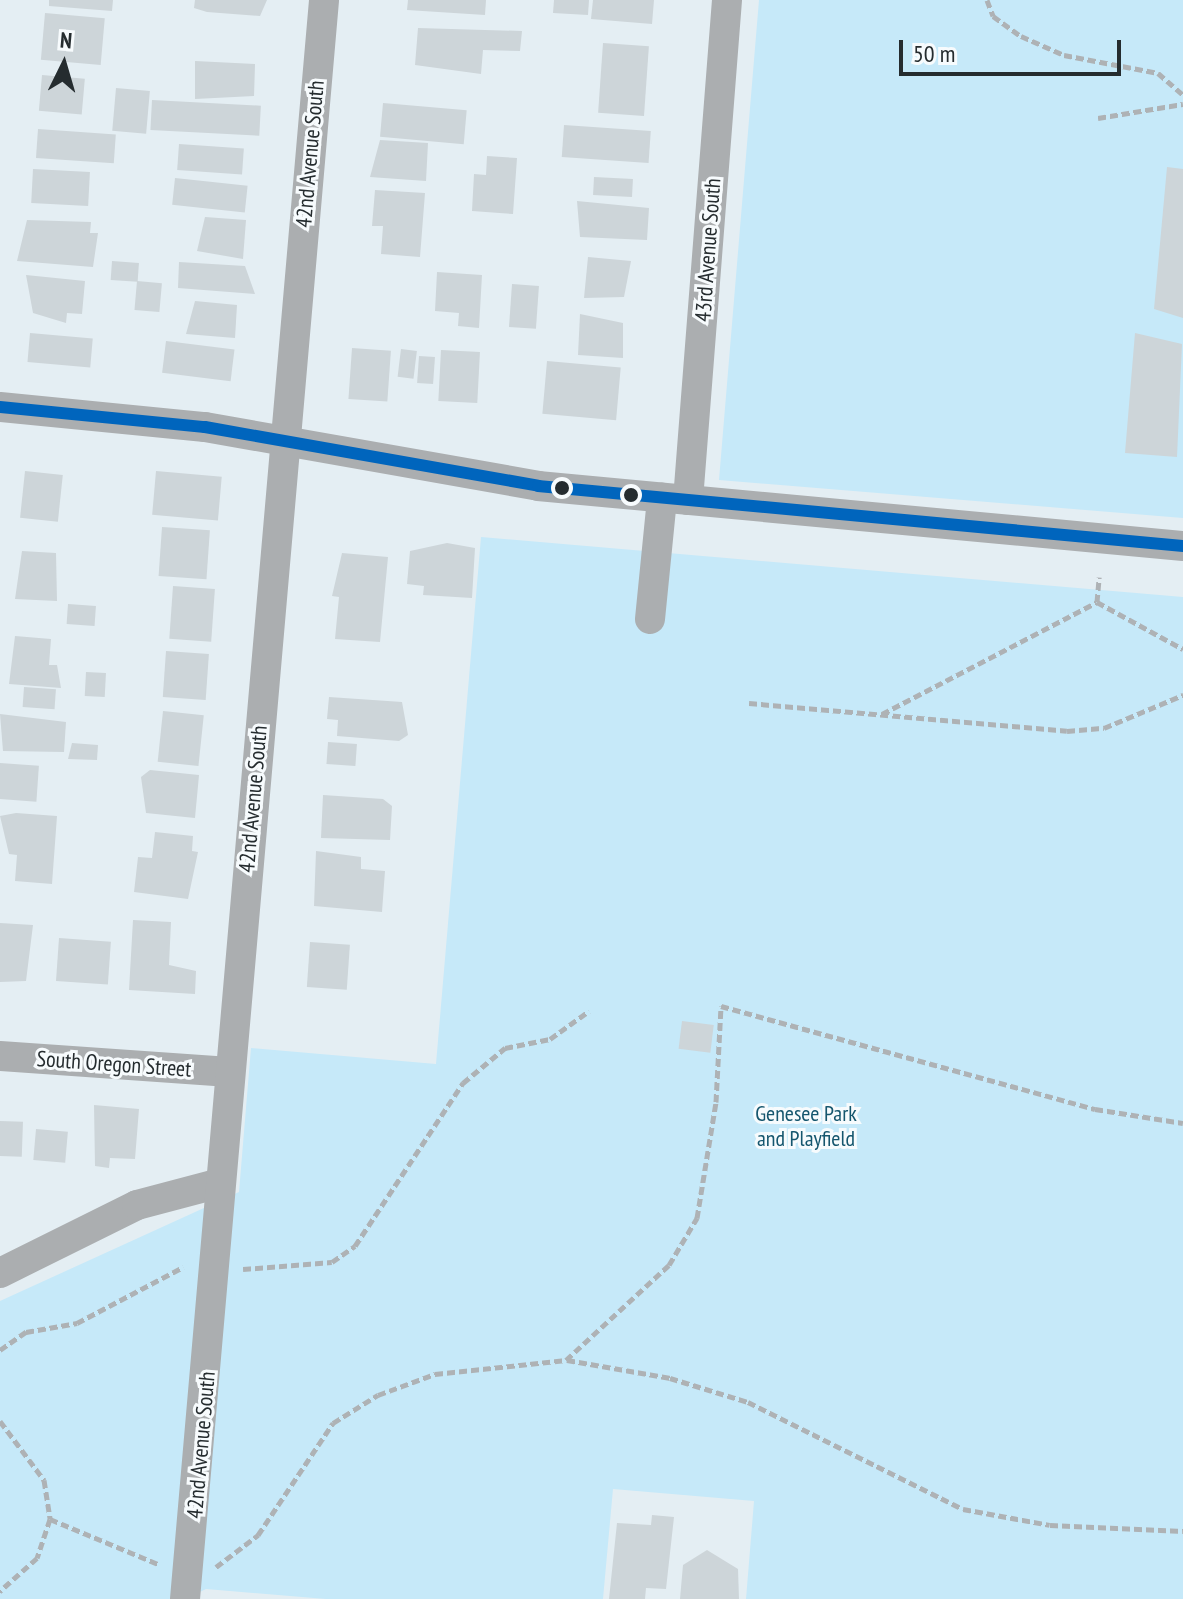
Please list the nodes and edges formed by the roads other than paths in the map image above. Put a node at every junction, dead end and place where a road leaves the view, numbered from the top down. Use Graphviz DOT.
graph roads {
  1 [pos="324,0"];
  2 [pos="727,0"];
  3 [pos="0,407"];
  4 [pos="284,444"];
  5 [pos="675,499"];
  6 [pos="1183,546"];
  7 [pos="650,619"];
  8 [pos="0,1056"];
  9 [pos="229,1072"];
  10 [pos="220,1183"];
  11 [pos="0,1273"];
  12 [pos="185,1599"];
  1 -- 4 [label="street, 42nd Avenue South"];
  2 -- 5 [label="street, 43rd Avenue South"];
  3 -- 4 [label="street"];
  4 -- 5 [label="street"];
  4 -- 9 [label="street, 42nd Avenue South"];
  5 -- 6 [label="street"];
  5 -- 7 [label="street, 43rd Avenue South"];
  8 -- 9 [label="street, South Oregon Street"];
  9 -- 10 [label="street, 42nd Avenue South"];
  10 -- 11 [label="street"];
  10 -- 12 [label="street, 42nd Avenue South"];
}
